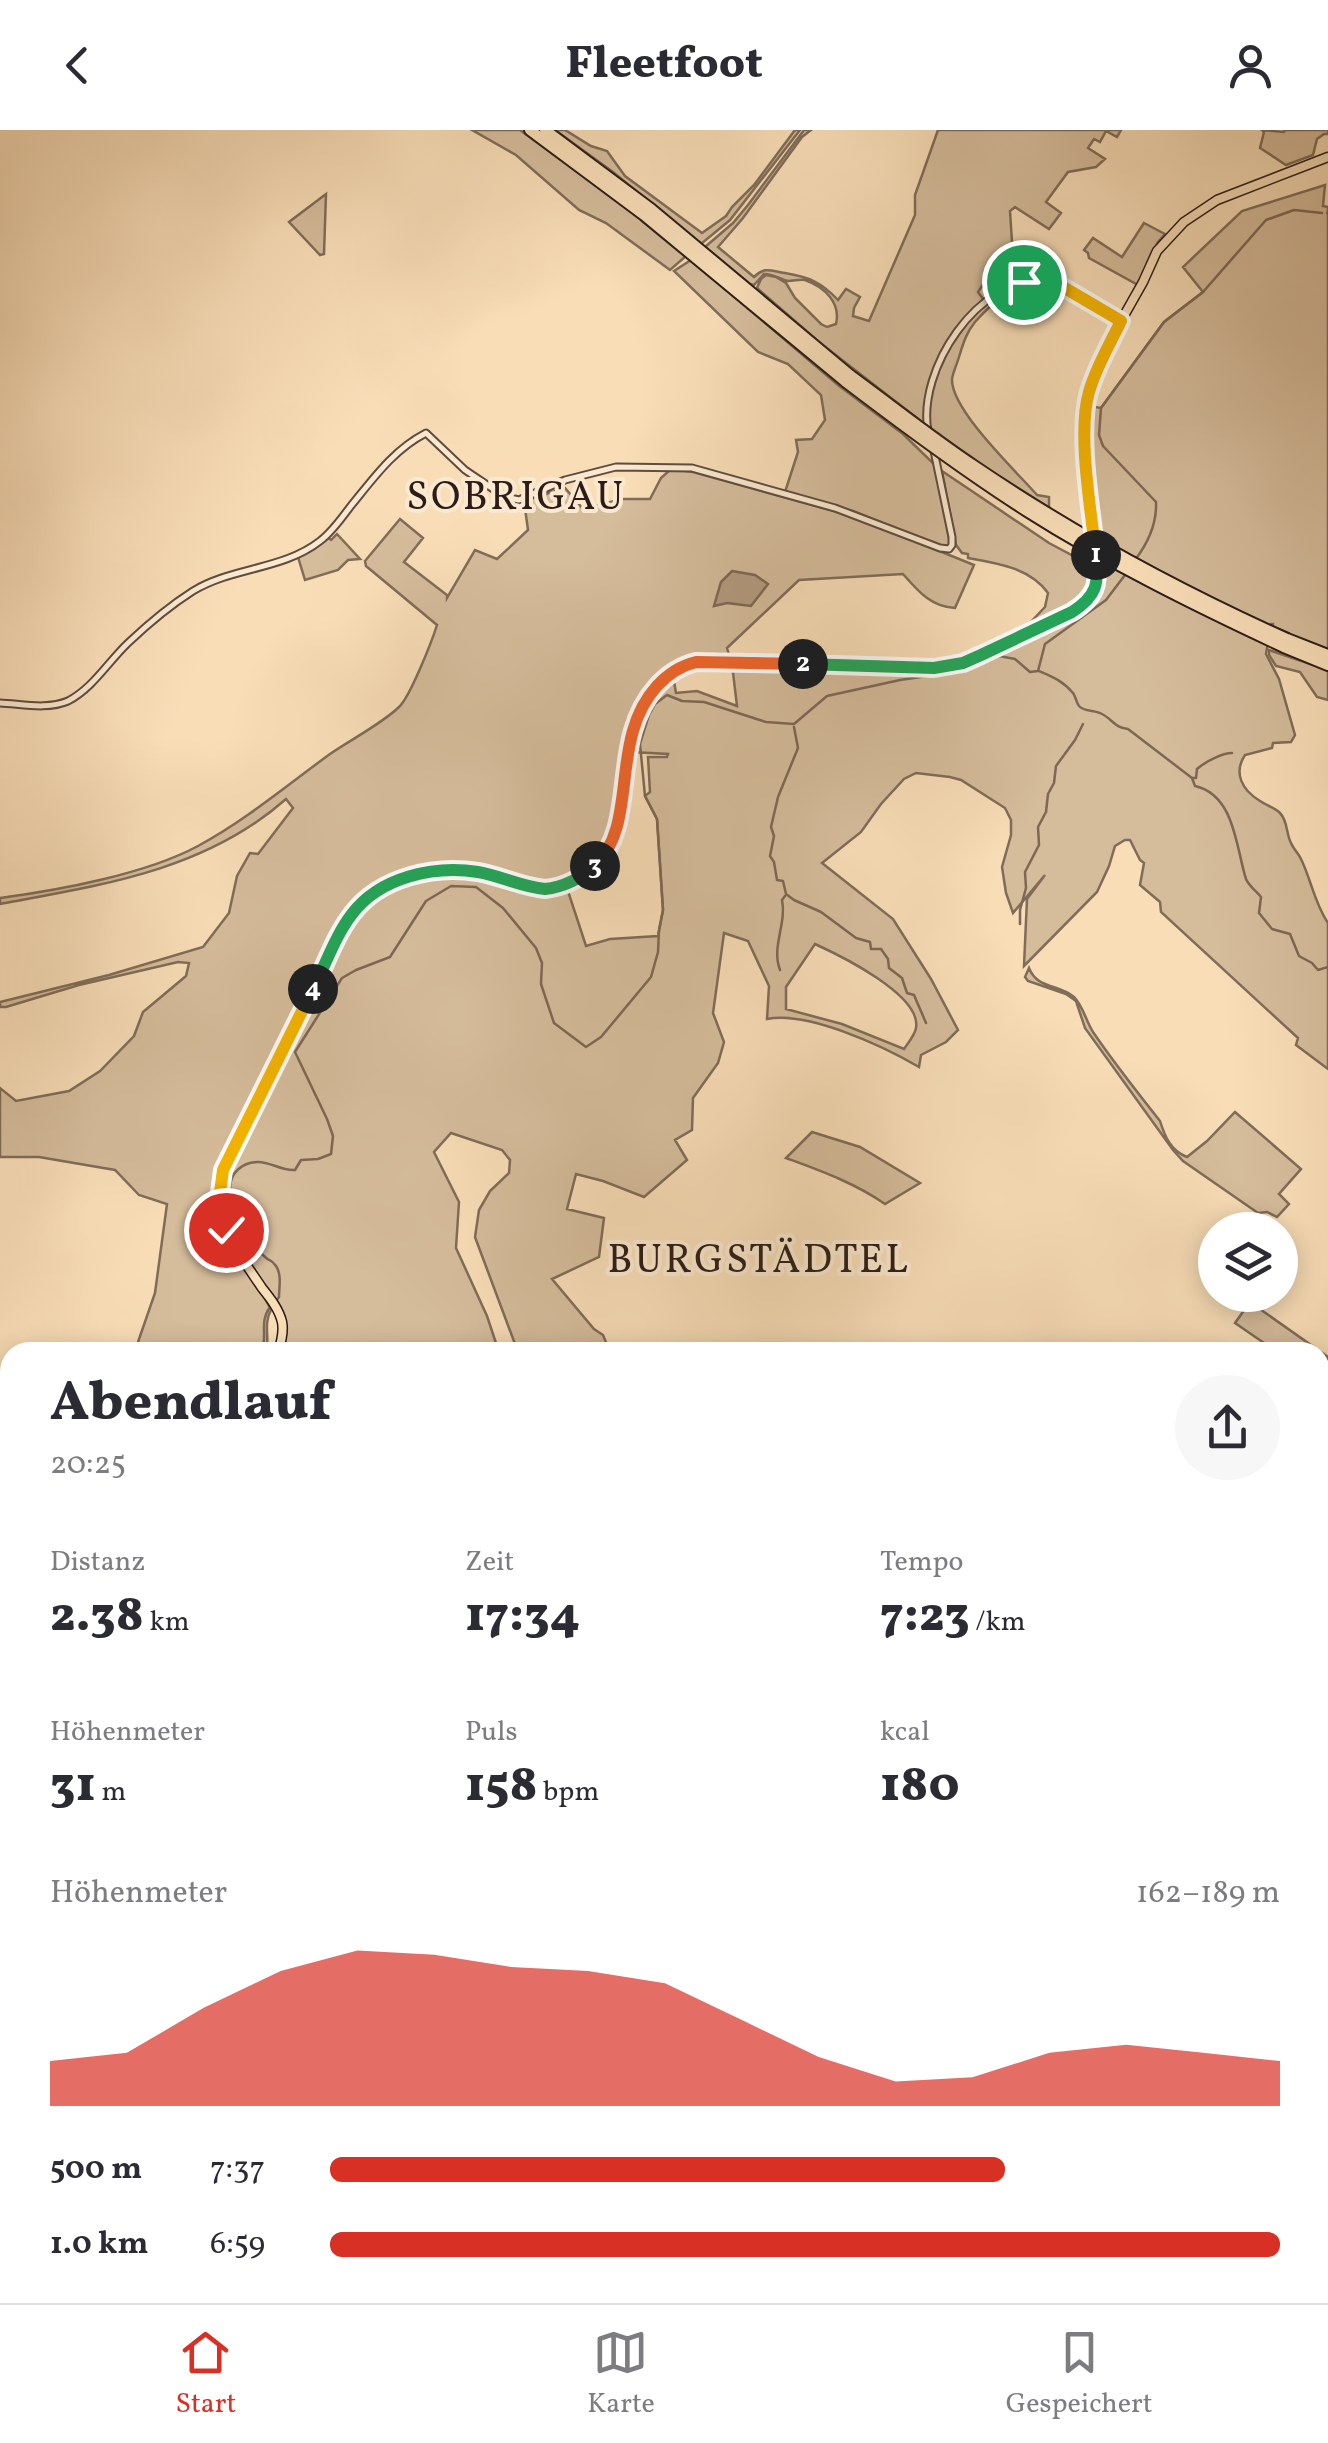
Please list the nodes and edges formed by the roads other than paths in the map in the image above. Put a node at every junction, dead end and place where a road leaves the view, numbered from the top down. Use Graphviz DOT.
graph roads {
  1 [pos="530,130"];
  2 [pos="545,130"];
  3 [pos="1328,157"];
  4 [pos="1121,321"];
  5 [pos="849,379"];
  6 [pos="1286,643"];
  7 [pos="1328,656"];
  8 [pos="1328,665"];
  9 [pos="0,703"];
  10 [pos="280,1342"];
  1 -- 5 [label="highway"];
  2 -- 5 [label="highway"];
  3 -- 4 [label="main road"];
  4 -- 9 [label="street"];
  4 -- 10 [label="main road"];
  5 -- 6 [label="highway, bridge"];
  6 -- 7 [label="highway"];
  6 -- 8 [label="highway"];
}
